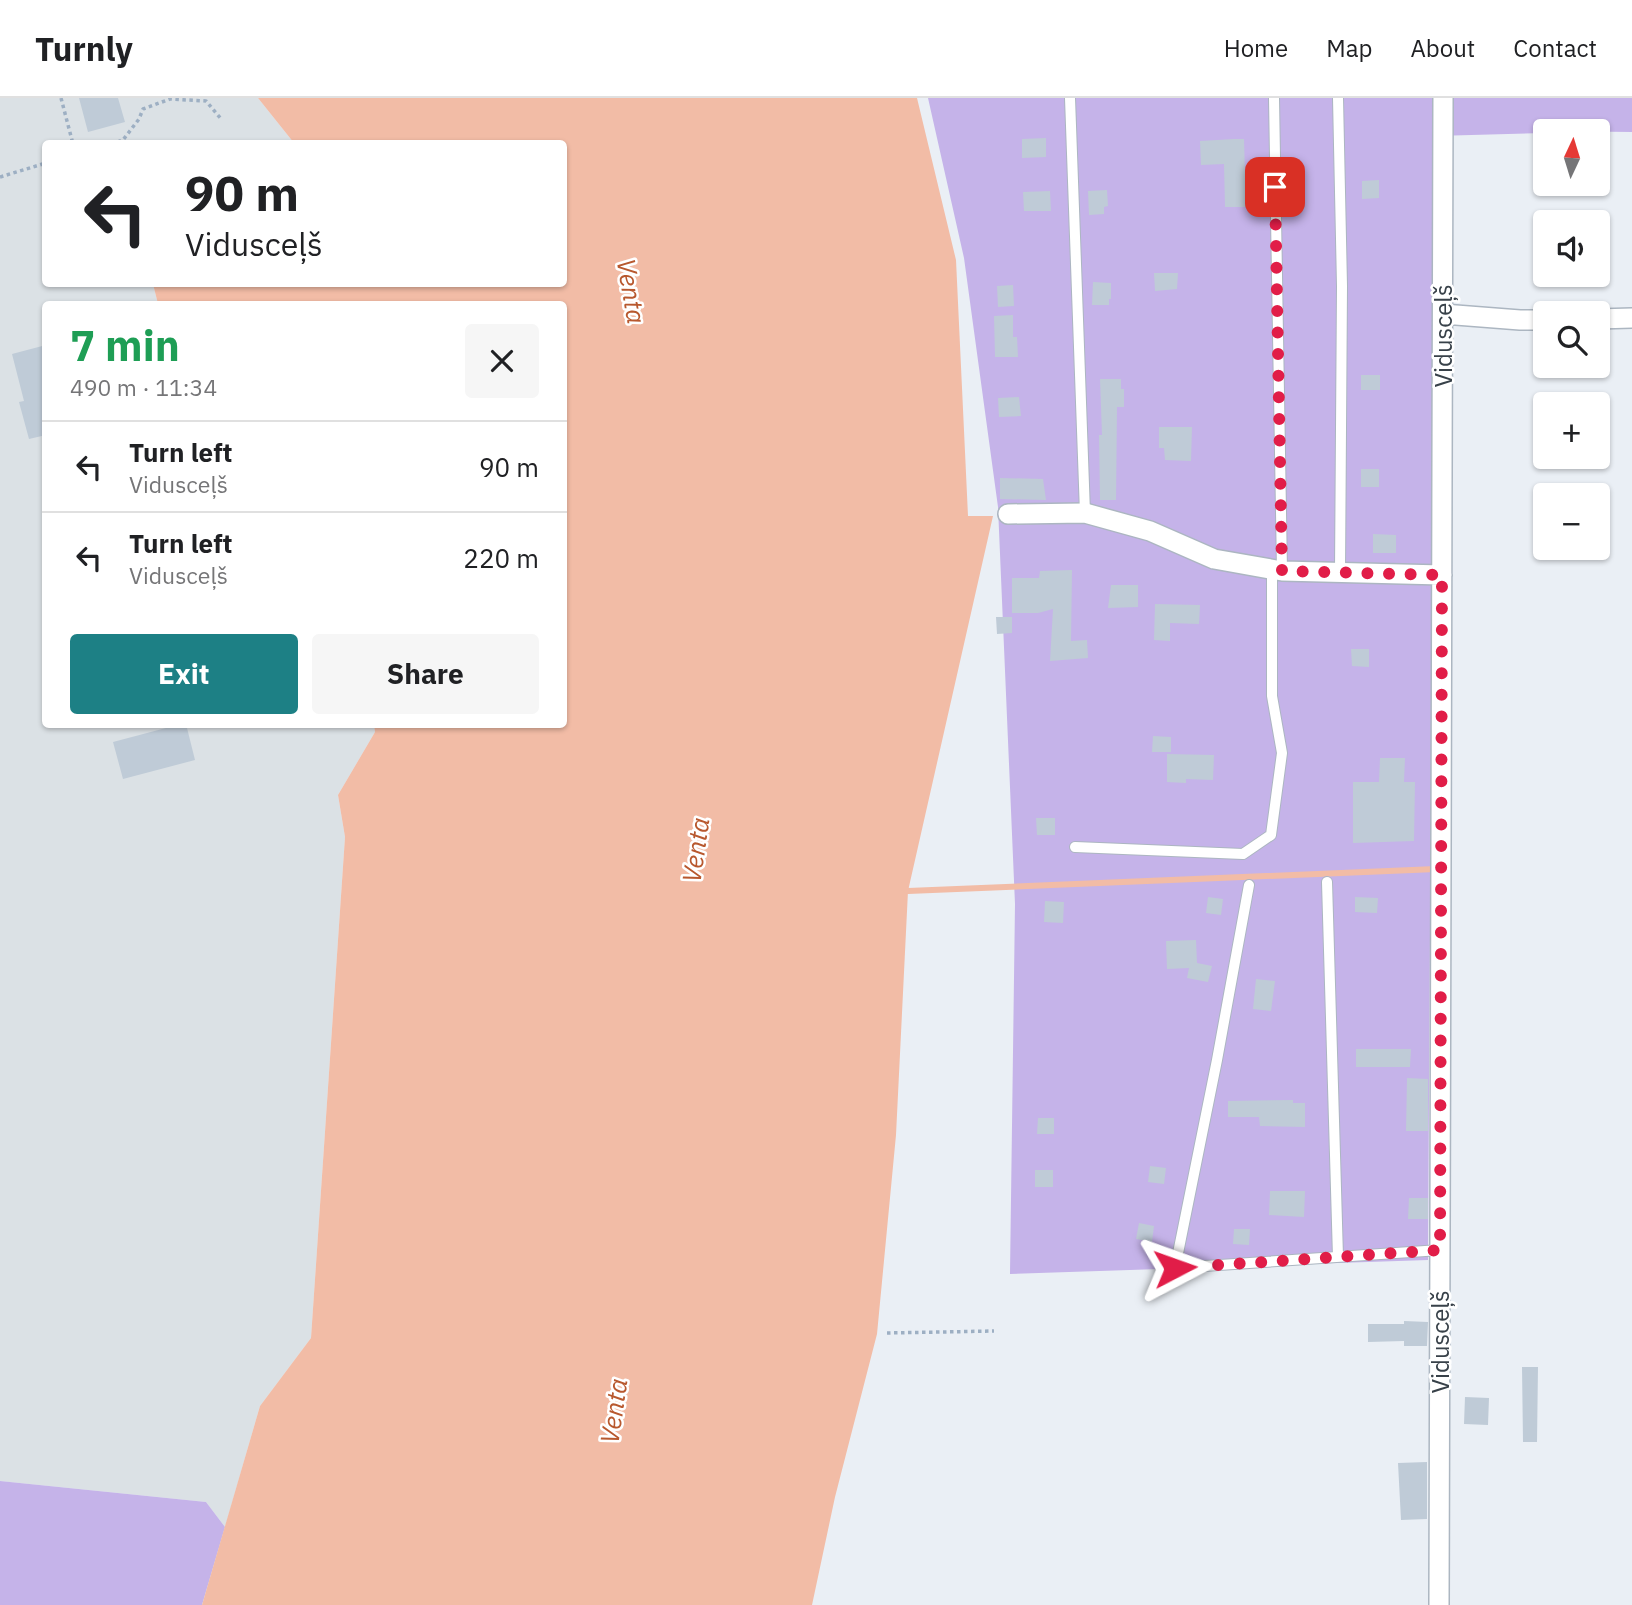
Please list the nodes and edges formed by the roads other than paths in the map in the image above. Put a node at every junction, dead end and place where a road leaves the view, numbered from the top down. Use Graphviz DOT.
graph roads {
  1 [pos="1070,98"];
  2 [pos="1274,98"];
  3 [pos="1338,98"];
  4 [pos="1443,98"];
  5 [pos="1443,314"];
  6 [pos="1632,318"];
  7 [pos="1610,319"];
  8 [pos="1533,320"];
  9 [pos="1085,513"];
  10 [pos="1008,514"];
  11 [pos="1277,570"];
  12 [pos="1340,572"];
  13 [pos="1442,575"];
  14 [pos="1074,847"];
  15 [pos="1327,882"];
  16 [pos="1249,885"];
  17 [pos="1440,1250"];
  18 [pos="1338,1257"];
  19 [pos="1439,1605"];
  1 -- 9 [label="lane"];
  2 -- 11 [label="lane"];
  3 -- 12 [label="lane"];
  4 -- 5 [label="street, Vidusceļš"];
  5 -- 8 [label="street"];
  5 -- 13 [label="street, Vidusceļš"];
  6 -- 7 [label="street"];
  9 -- 10 [label="street"];
  9 -- 11 [label="street"];
  11 -- 12 [label="street"];
  11 -- 14 [label="lane"];
  12 -- 13 [label="street"];
  13 -- 17 [label="street, Vidusceļš"];
  15 -- 18 [label="lane"];
  16 -- 18 [label="lane"];
  17 -- 18 [label="lane"];
  17 -- 19 [label="street, Vidusceļš"];
}
